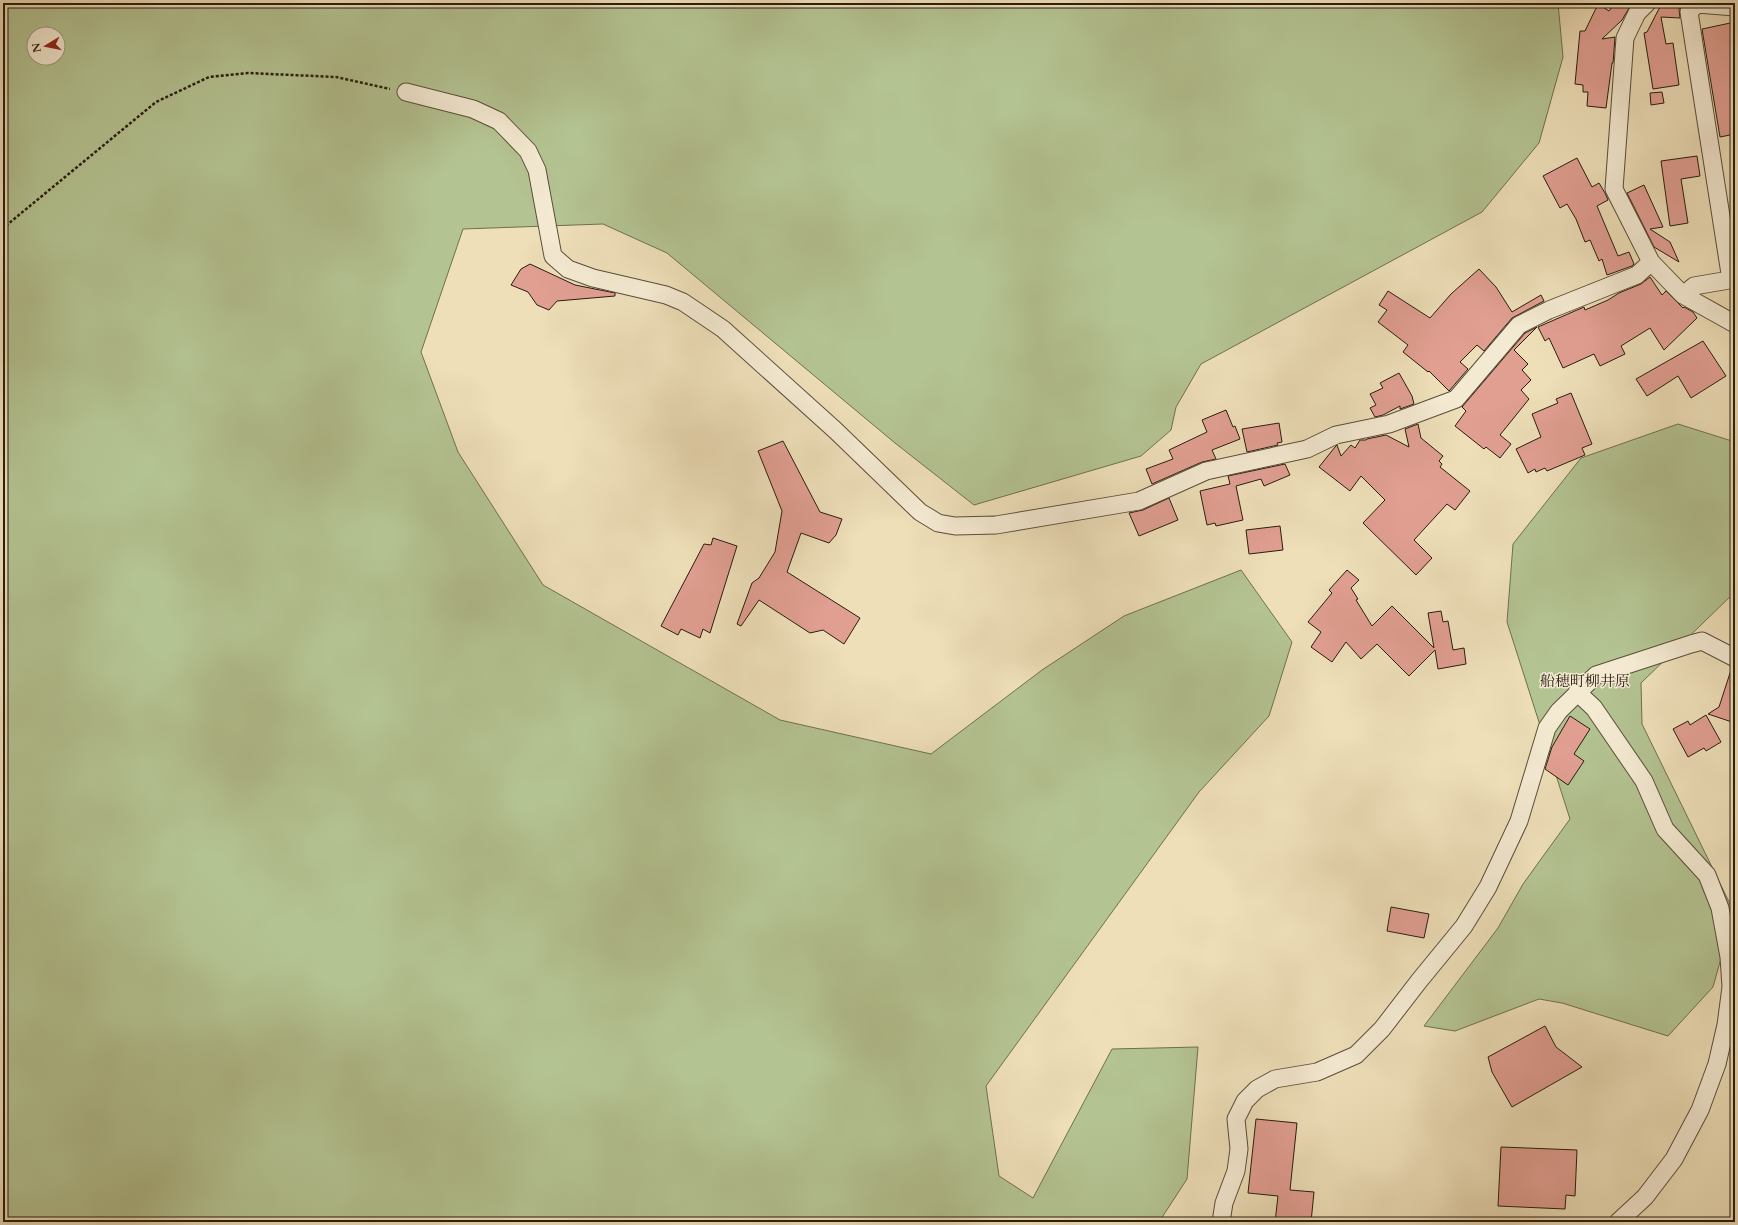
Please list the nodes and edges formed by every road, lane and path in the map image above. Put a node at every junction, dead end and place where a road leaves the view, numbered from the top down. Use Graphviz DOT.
graph roads {
  1 [pos="1647,3"];
  2 [pos="1735,7"];
  3 [pos="406,92"];
  4 [pos="3,230"];
  5 [pos="1651,262"];
  6 [pos="1733,280"];
  7 [pos="1683,295"];
  8 [pos="1735,324"];
  9 [pos="1735,658"];
  10 [pos="1577,692"];
  11 [pos="1221,1222"];
  12 [pos="1618,1222"];
  1 -- 5 [label="street"];
  2 -- 6 [label="street"];
  3 -- 4 [label="path"];
  3 -- 5 [label="street"];
  5 -- 7 [label="street"];
  6 -- 7 [label="street"];
  7 -- 8 [label="street"];
  9 -- 10 [label="street"];
  10 -- 11 [label="street"];
  10 -- 12 [label="street"];
}
